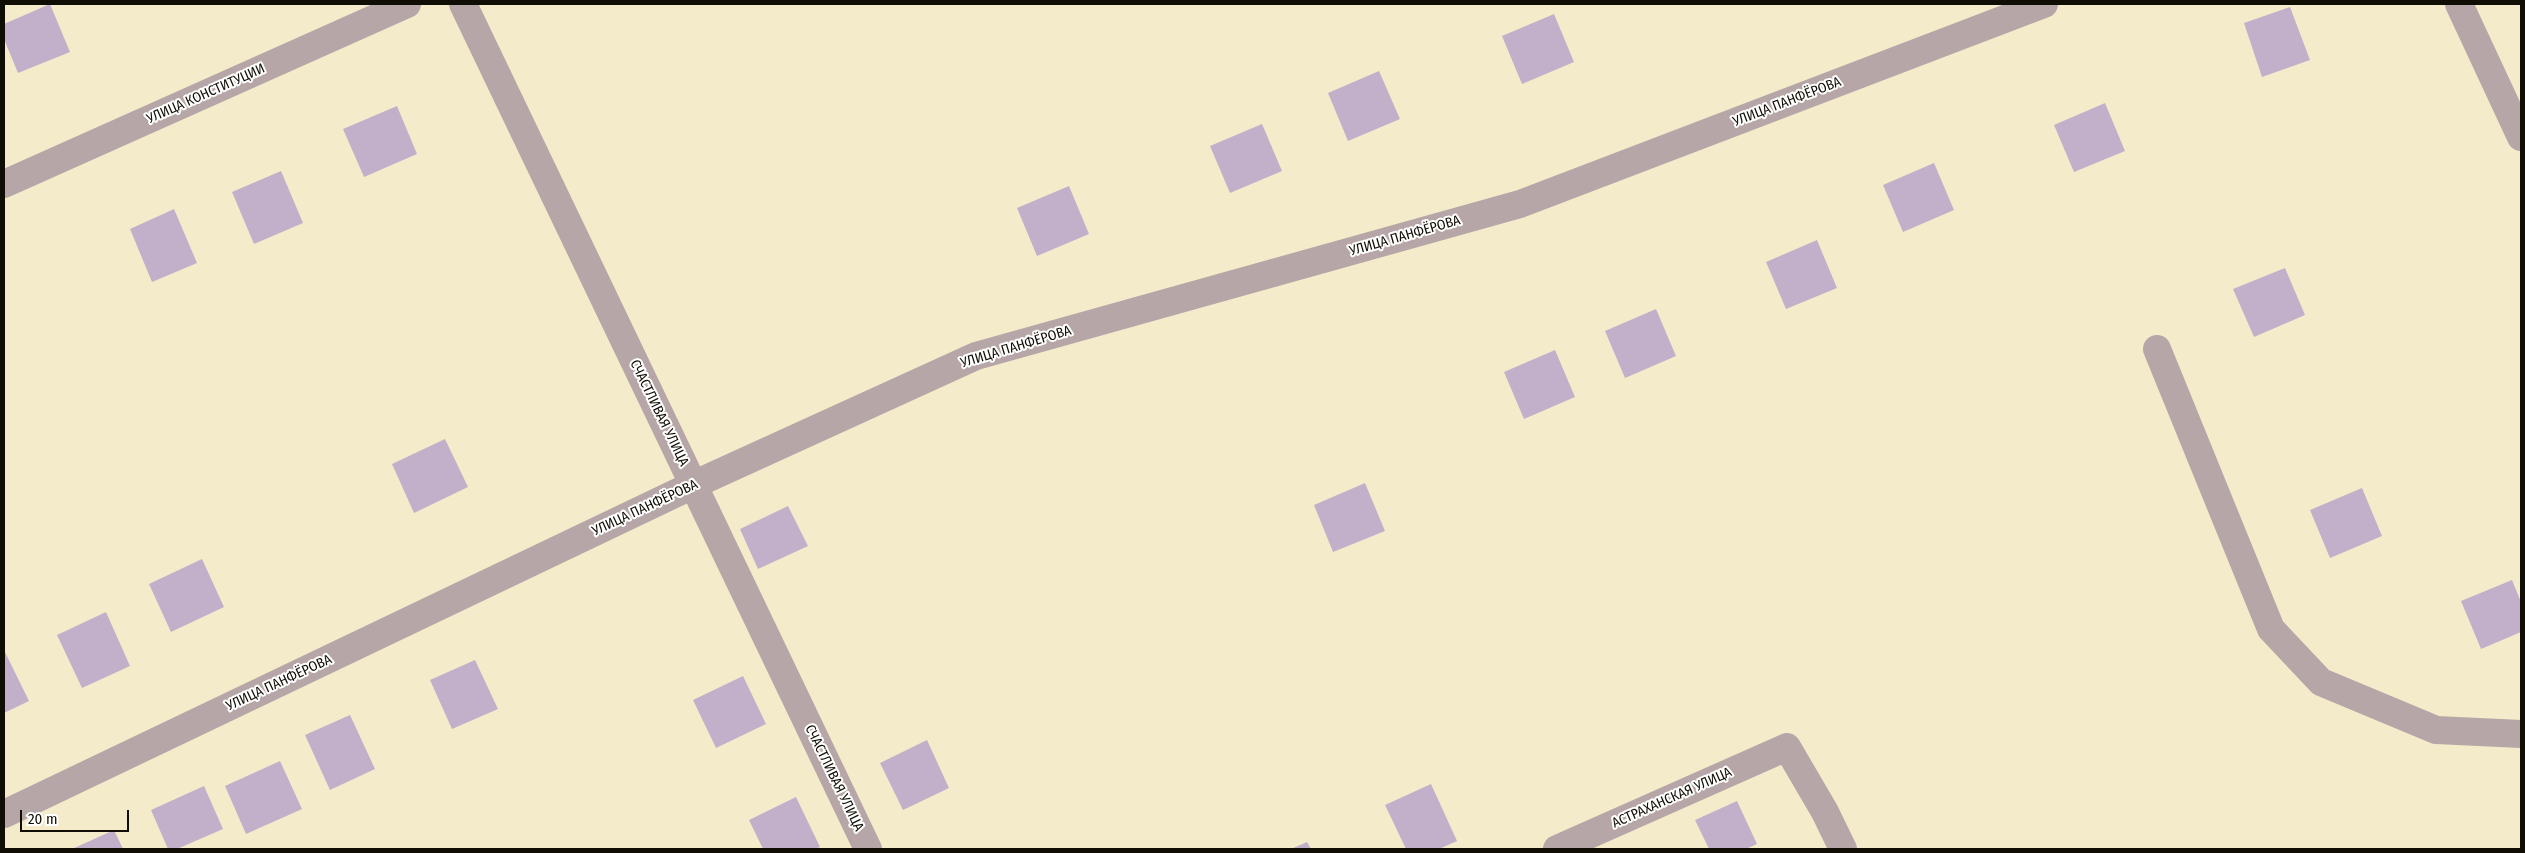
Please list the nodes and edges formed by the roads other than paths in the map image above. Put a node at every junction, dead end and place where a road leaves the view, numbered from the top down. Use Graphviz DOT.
graph roads {
  1 [pos="408,4"];
  2 [pos="463,4"];
  3 [pos="2044,4"];
  4 [pos="2459,4"];
  5 [pos="2521,137"];
  6 [pos="4,184"];
  7 [pos="2157,349"];
  8 [pos="693,485"];
  9 [pos="2521,734"];
  10 [pos="4,814"];
  11 [pos="868,849"];
  12 [pos="1557,849"];
  13 [pos="1843,849"];
  1 -- 6 [label="street, УЛИЦА КОНСТИТУЦИИ"];
  2 -- 8 [label="street, СЧАСТЛИВАЯ УЛИЦА"];
  3 -- 8 [label="street, УЛИЦА ПАНФЁРОВА"];
  4 -- 5 [label="street"];
  7 -- 9 [label="street"];
  8 -- 10 [label="street, УЛИЦА ПАНФЁРОВА"];
  8 -- 11 [label="street, СЧАСТЛИВАЯ УЛИЦА"];
  12 -- 13 [label="street, АСТРАХАНСКАЯ УЛИЦА"];
}
